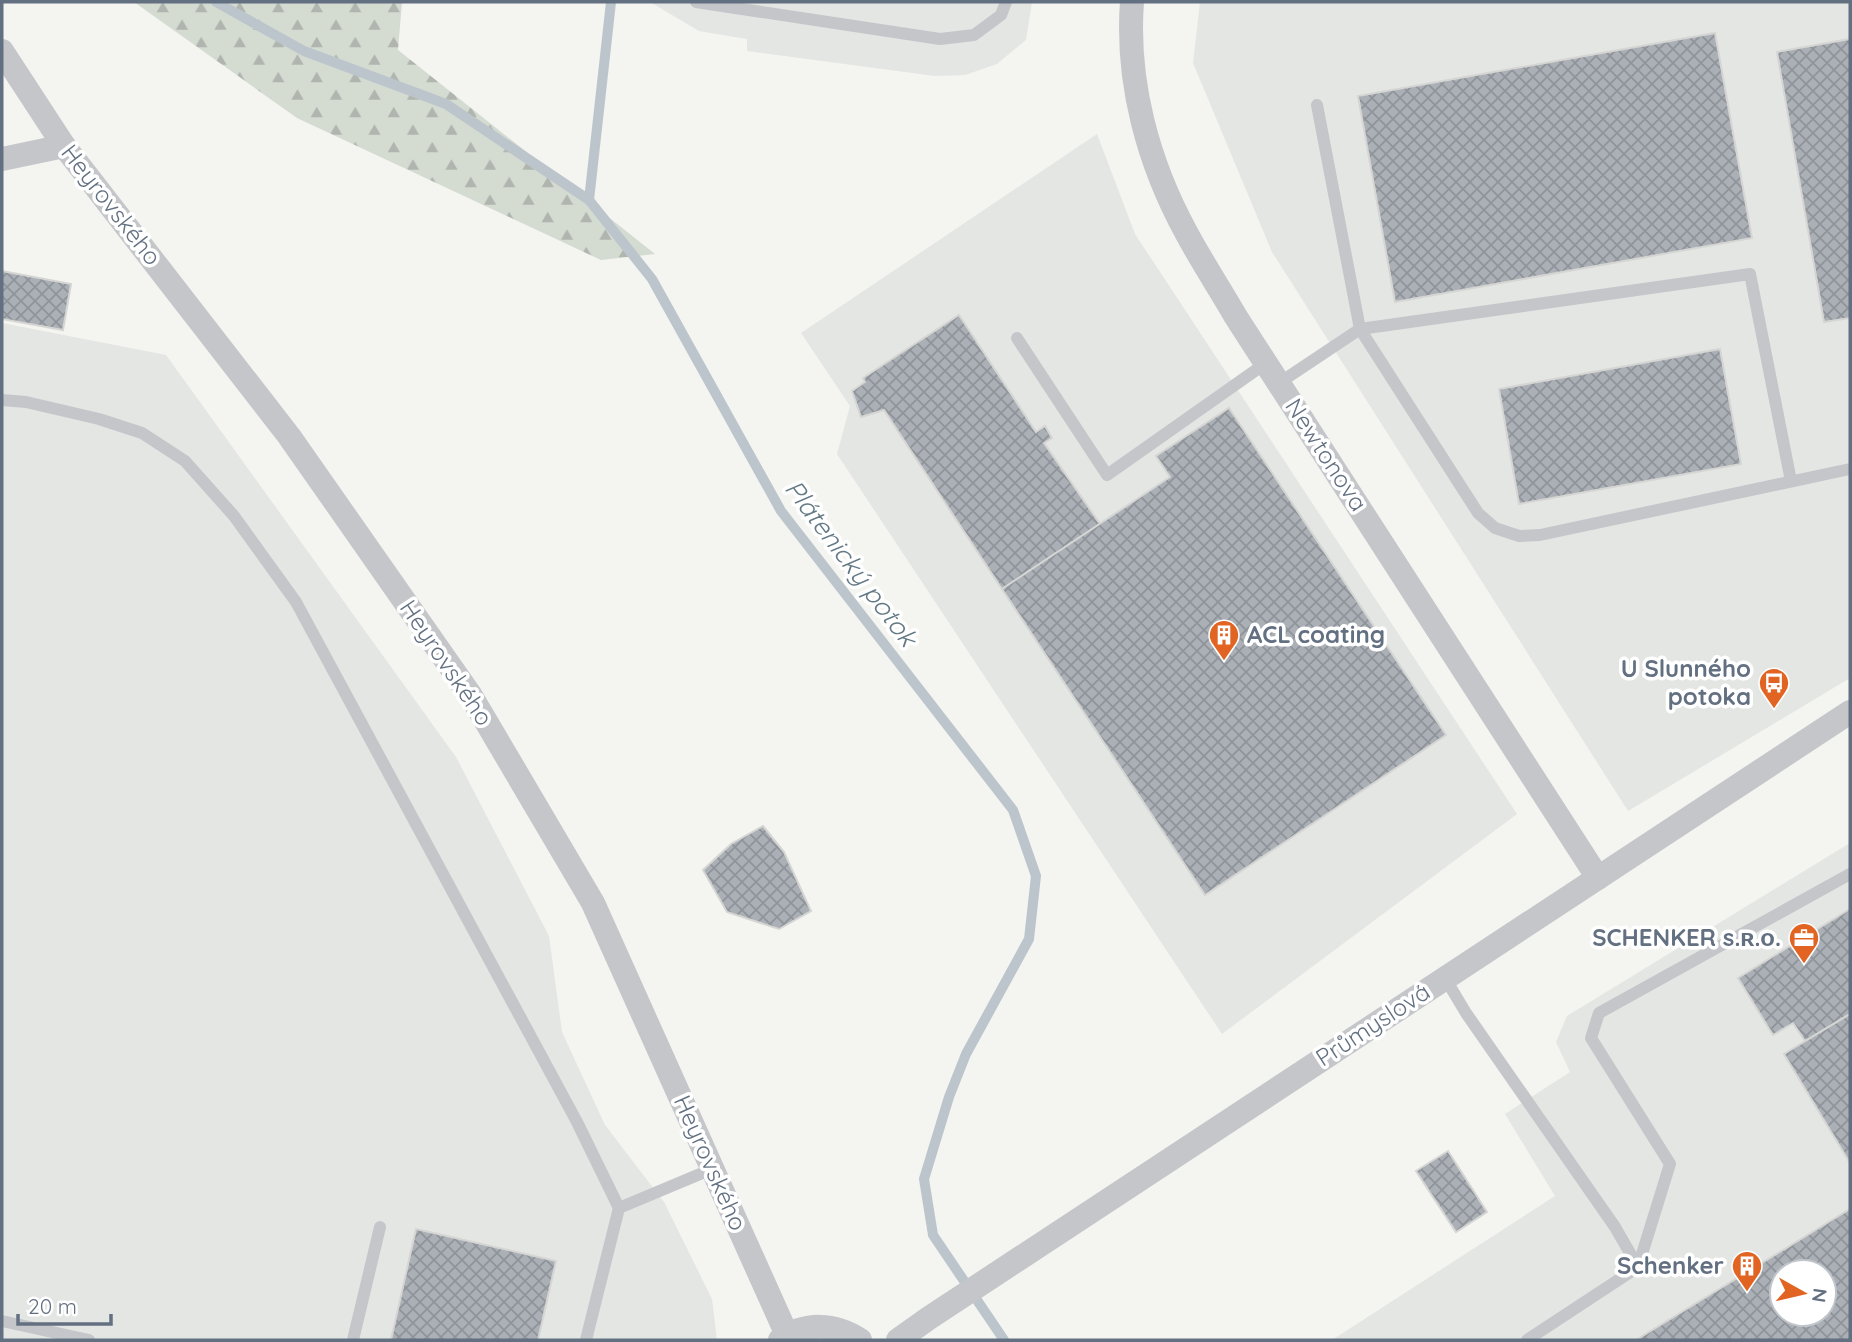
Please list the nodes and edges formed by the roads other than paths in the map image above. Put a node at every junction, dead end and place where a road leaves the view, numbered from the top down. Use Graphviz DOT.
graph roads {
  1 [pos="696,2"];
  2 [pos="1006,2"];
  3 [pos="1132,2"];
  4 [pos="2,51"];
  5 [pos="1317,105"];
  6 [pos="64,146"];
  7 [pos="2,159"];
  8 [pos="1360,329"];
  9 [pos="1017,338"];
  10 [pos="1273,373"];
  11 [pos="2,400"];
  12 [pos="1850,469"];
  13 [pos="1791,481"];
  14 [pos="1850,712"];
  15 [pos="1850,874"];
  16 [pos="1598,878"];
  17 [pos="1445,978"];
  18 [pos="712,1168"];
  19 [pos="619,1208"];
  20 [pos="380,1227"];
  21 [pos="1639,1267"];
  22 [pos="2,1321"];
  23 [pos="784,1338"];
  24 [pos="89,1340"];
  25 [pos="353,1340"];
  26 [pos="586,1340"];
  27 [pos="860,1340"];
  28 [pos="898,1340"];
  29 [pos="1527,1340"];
  1 -- 2 [label="lane"];
  3 -- 10 [label="street, Newtonova"];
  4 -- 6 [label="street, Heyrovského"];
  5 -- 8 [label="lane"];
  6 -- 7 [label="street"];
  6 -- 18 [label="street, Heyrovského"];
  8 -- 10 [label="lane"];
  8 -- 13 [label="lane"];
  8 -- 13 [label="lane"];
  9 -- 10 [label="lane"];
  10 -- 16 [label="street, Newtonova"];
  11 -- 19 [label="lane"];
  12 -- 13 [label="lane"];
  14 -- 16 [label="street, Průmyslová"];
  15 -- 21 [label="lane"];
  16 -- 17 [label="street, Průmyslová"];
  17 -- 21 [label="lane"];
  17 -- 28 [label="street, Průmyslová"];
  18 -- 19 [label="lane"];
  18 -- 23 [label="street, Heyrovského"];
  19 -- 26 [label="lane"];
  20 -- 25 [label="lane"];
  21 -- 29 [label="lane"];
  22 -- 24 [label="lane"];
  23 -- 27 [label="street"];
}
